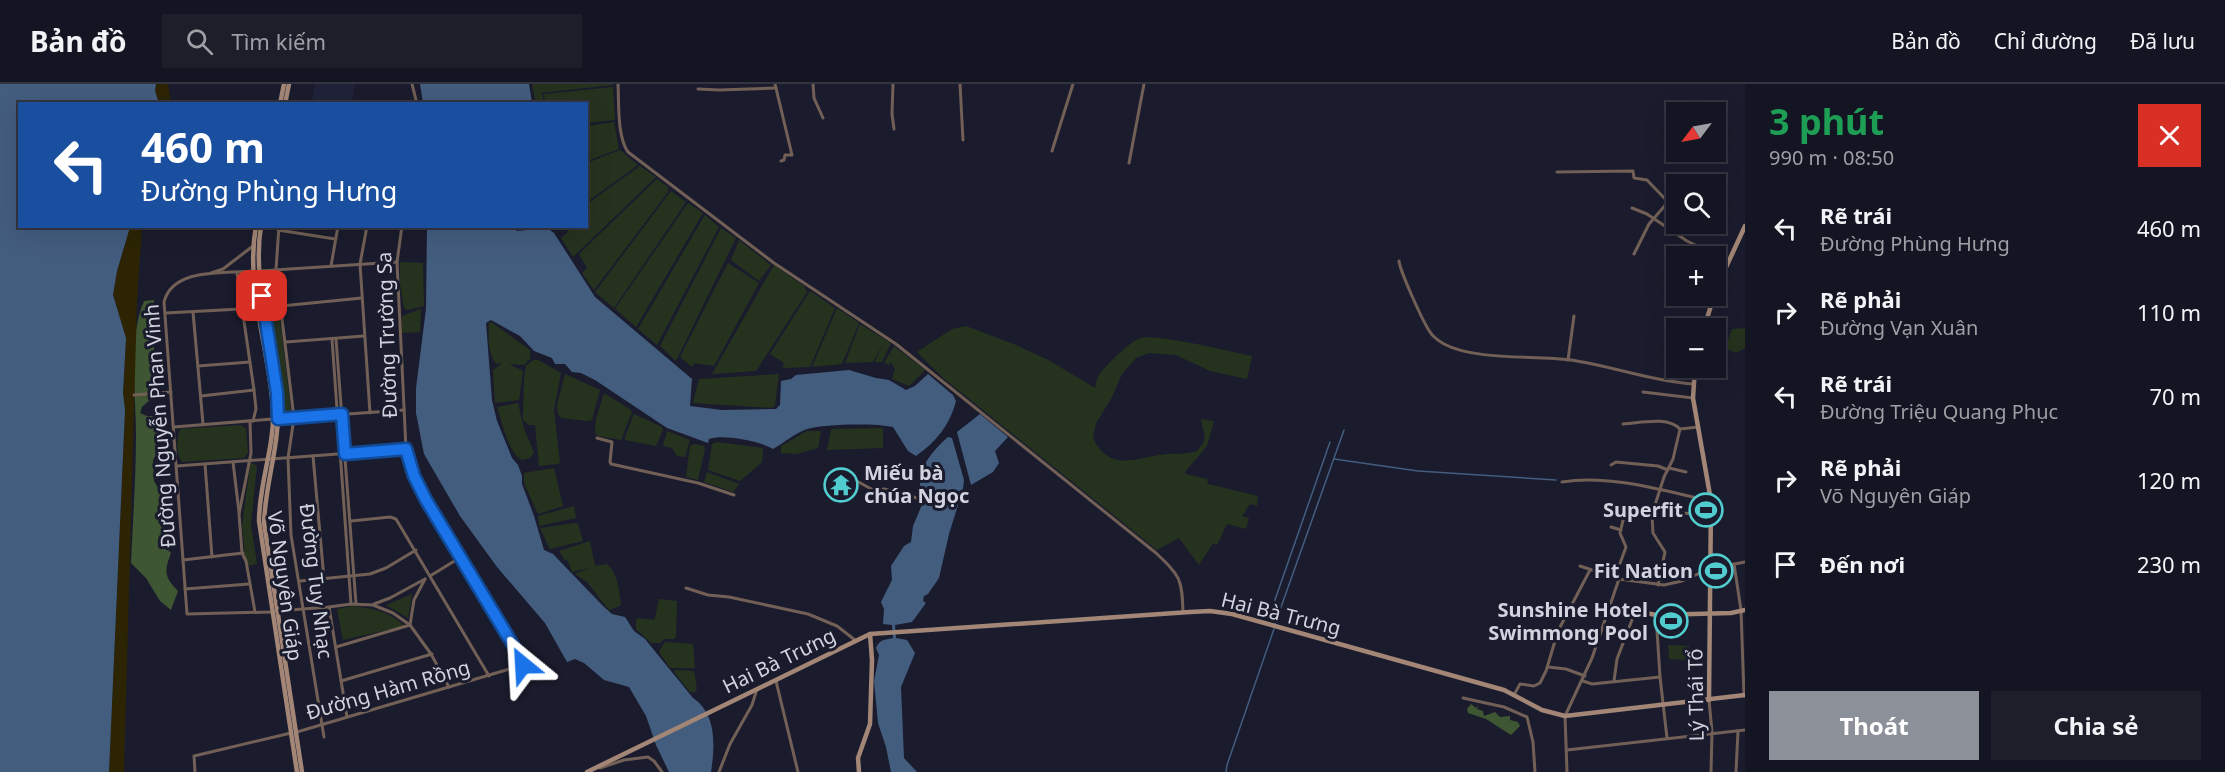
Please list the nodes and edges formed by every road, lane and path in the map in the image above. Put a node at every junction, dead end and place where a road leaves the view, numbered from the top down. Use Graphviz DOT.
graph roads {
  1 [pos="284,84"];
  2 [pos="289,84"];
  3 [pos="412,84"];
  4 [pos="618,84"];
  5 [pos="719,84"];
  6 [pos="813,84"];
  7 [pos="892,84"];
  8 [pos="960,84"];
  9 [pos="1073,84"];
  10 [pos="1144,84"];
  11 [pos="776,86"];
  12 [pos="698,89"];
  13 [pos="719,90"];
  14 [pos="280,102"];
  15 [pos="285,102"];
  16 [pos="416,102"];
  17 [pos="823,118"];
  18 [pos="894,129"];
  19 [pos="963,140"];
  20 [pos="1052,152"];
  21 [pos="782,160"];
  22 [pos="1129,163"];
  23 [pos="1557,172"];
  24 [pos="1632,208"];
  25 [pos="1652,219"];
  26 [pos="1745,226"];
  27 [pos="256,228"];
  28 [pos="261,228"];
  29 [pos="279,228"];
  30 [pos="338,228"];
  31 [pos="367,228"];
  32 [pos="402,228"];
  33 [pos="335,239"];
  34 [pos="253,246"];
  35 [pos="1634,254"];
  36 [pos="1399,261"];
  37 [pos="1728,261"];
  38 [pos="397,262"];
  39 [pos="360,264"];
  40 [pos="331,266"];
  41 [pos="1726,266"];
  42 [pos="276,269"];
  43 [pos="256,271"];
  44 [pos="237,273"];
  45 [pos="206,275"];
  46 [pos="362,298"];
  47 [pos="280,306"];
  48 [pos="241,309"];
  49 [pos="193,312"];
  50 [pos="166,313"];
  51 [pos="1574,316"];
  52 [pos="364,336"];
  53 [pos="334,339"];
  54 [pos="286,342"];
  55 [pos="1568,360"];
  56 [pos="250,362"];
  57 [pos="198,366"];
  58 [pos="1694,378"];
  59 [pos="1693,384"];
  60 [pos="254,390"];
  61 [pos="171,392"];
  62 [pos="1643,392"];
  63 [pos="134,396"];
  64 [pos="201,396"];
  65 [pos="1693,398"];
  66 [pos="404,410"];
  67 [pos="370,412"];
  68 [pos="340,414"];
  69 [pos="294,418"];
  70 [pos="276,419"];
  71 [pos="251,421"];
  72 [pos="203,424"];
  73 [pos="1623,424"];
  74 [pos="174,427"];
  75 [pos="1698,427"];
  76 [pos="1680,429"];
  77 [pos="597,438"];
  78 [pos="406,449"];
  79 [pos="343,454"];
  80 [pos="314,456"];
  81 [pos="288,458"];
  82 [pos="270,459"];
  83 [pos="249,461"];
  84 [pos="232,462"];
  85 [pos="205,464"];
  86 [pos="1611,465"];
  87 [pos="177,466"];
  88 [pos="1669,469"];
  89 [pos="1686,472"];
  90 [pos="853,479"];
  91 [pos="1562,482"];
  92 [pos="1660,491"];
  93 [pos="734,495"];
  94 [pos="917,498"];
  95 [pos="1711,501"];
  96 [pos="1625,512"];
  97 [pos="239,514"];
  98 [pos="1710,514"];
  99 [pos="1652,516"];
  100 [pos="349,521"];
  101 [pos="1611,527"];
  102 [pos="1621,530"];
  103 [pos="416,550"];
  104 [pos="243,554"];
  105 [pos="212,557"];
  106 [pos="461,557"];
  107 [pos="183,560"];
  108 [pos="1745,562"];
  109 [pos="1734,564"];
  110 [pos="1580,566"];
  111 [pos="1709,568"];
  112 [pos="1590,570"];
  113 [pos="430,576"];
  114 [pos="353,577"];
  115 [pos="1617,578"];
  116 [pos="324,579"];
  117 [pos="425,579"];
  118 [pos="300,581"];
  119 [pos="250,584"];
  120 [pos="1658,585"];
  121 [pos="686,588"];
  122 [pos="185,589"];
  123 [pos="351,604"];
  124 [pos="356,604"];
  125 [pos="373,605"];
  126 [pos="1611,606"];
  127 [pos="329,608"];
  128 [pos="304,609"];
  129 [pos="1636,610"];
  130 [pos="1743,610"];
  131 [pos="274,611"];
  132 [pos="255,612"];
  133 [pos="1184,612"];
  134 [pos="1731,613"];
  135 [pos="1656,615"];
  136 [pos="1710,615"];
  137 [pos="1739,618"];
  138 [pos="410,625"];
  139 [pos="870,634"];
  140 [pos="1743,638"];
  141 [pos="855,640"];
  142 [pos="336,647"];
  143 [pos="432,654"];
  144 [pos="523,665"];
  145 [pos="1744,666"];
  146 [pos="1548,667"];
  147 [pos="1585,675"];
  148 [pos="489,676"];
  149 [pos="1660,677"];
  150 [pos="341,681"];
  151 [pos="776,681"];
  152 [pos="1583,681"];
  153 [pos="1614,681"];
  154 [pos="449,687"];
  155 [pos="757,689"];
  156 [pos="1514,695"];
  157 [pos="1744,695"];
  158 [pos="1463,698"];
  159 [pos="1709,700"];
  160 [pos="1663,704"];
  161 [pos="1565,716"];
  162 [pos="347,717"];
  163 [pos="322,724"];
  164 [pos="1745,730"];
  165 [pos="1737,731"];
  166 [pos="1712,732"];
  167 [pos="294,733"];
  168 [pos="324,737"];
  169 [pos="1667,738"];
  170 [pos="1567,750"];
  171 [pos="592,769"];
  172 [pos="195,772"];
  173 [pos="297,772"];
  174 [pos="302,772"];
  175 [pos="586,772"];
  176 [pos="662,772"];
  177 [pos="719,772"];
  178 [pos="798,772"];
  179 [pos="860,772"];
  180 [pos="1534,772"];
  181 [pos="1568,772"];
  182 [pos="1711,772"];
  183 [pos="1736,772"];
  1 -- 14 [label="street"];
  2 -- 15 [label="street"];
  3 -- 16 [label="street"];
  4 -- 133 [label="street"];
  5 -- 13 [label="street"];
  6 -- 17 [label="street"];
  7 -- 18 [label="street"];
  8 -- 19 [label="street"];
  9 -- 20 [label="street"];
  10 -- 22 [label="street"];
  11 -- 13 [label="street"];
  11 -- 21 [label="street"];
  12 -- 13 [label="street"];
  23 -- 25 [label="street"];
  24 -- 25 [label="street"];
  25 -- 35 [label="street"];
  25 -- 37 [label="street"];
  26 -- 37 [label="street"];
  27 -- 34 [label="street, Võ Nguyên Giáp"];
  28 -- 43 [label="street, Võ Nguyên Giáp"];
  29 -- 33 [label="street"];
  29 -- 42 [label="street, Đường Tuy Nhạc"];
  30 -- 33 [label="street"];
  31 -- 39 [label="street"];
  32 -- 38 [label="street, Đường Trường Sa"];
  33 -- 40 [label="street"];
  34 -- 43 [label="street, Võ Nguyên Giáp"];
  34 -- 45 [label="street"];
  36 -- 55 [label="street"];
  37 -- 41 [label="street"];
  38 -- 39 [label="street, Đường Nguyễn Phan Vinh"];
  38 -- 66 [label="street, Đường Trường Sa"];
  39 -- 40 [label="street, Đường Nguyễn Phan Vinh"];
  39 -- 46 [label="street"];
  40 -- 42 [label="street, Đường Nguyễn Phan Vinh"];
  42 -- 43 [label="street, Đường Nguyễn Phan Vinh"];
  42 -- 47 [label="street, Đường Tuy Nhạc"];
  43 -- 44 [label="street, Đường Nguyễn Phan Vinh"];
  43 -- 70 [label="street, Võ Nguyên Giáp"];
  44 -- 45 [label="street, Đường Nguyễn Phan Vinh"];
  44 -- 48 [label="street"];
  45 -- 50 [label="street, Đường Nguyễn Phan Vinh"];
  46 -- 47 [label="street"];
  46 -- 52 [label="street"];
  47 -- 54 [label="street, Đường Tuy Nhạc"];
  48 -- 49 [label="street"];
  48 -- 56 [label="street"];
  49 -- 50 [label="street"];
  49 -- 57 [label="street"];
  50 -- 61 [label="street, Đường Nguyễn Phan Vinh"];
  51 -- 55 [label="street"];
  52 -- 53 [label="street"];
  52 -- 67 [label="street"];
  53 -- 54 [label="street"];
  53 -- 68 [label="street"];
  54 -- 69 [label="street, Đường Tuy Nhạc"];
  55 -- 59 [label="street"];
  56 -- 57 [label="street"];
  56 -- 60 [label="street"];
  57 -- 64 [label="street"];
  58 -- 59 [label="street, Lý Thái Tổ"];
  59 -- 65 [label="street, Lý Thái Tổ"];
  60 -- 64 [label="street"];
  60 -- 71 [label="street"];
  61 -- 63 [label="street"];
  61 -- 74 [label="street, Đường Nguyễn Phan Vinh"];
  62 -- 65 [label="street"];
  64 -- 72 [label="street"];
  65 -- 75 [label="street, Lý Thái Tổ"];
  66 -- 67 [label="street"];
  66 -- 78 [label="street, Đường Trường Sa"];
  67 -- 68 [label="street"];
  68 -- 69 [label="street"];
  68 -- 79 [label="street"];
  69 -- 70 [label="street"];
  69 -- 81 [label="street, Đường Tuy Nhạc"];
  70 -- 71 [label="street"];
  70 -- 82 [label="street, Võ Nguyên Giáp"];
  71 -- 72 [label="street"];
  71 -- 83 [label="street"];
  72 -- 74 [label="street"];
  73 -- 76 [label="street"];
  74 -- 87 [label="street, Đường Nguyễn Phan Vinh"];
  75 -- 76 [label="street"];
  75 -- 95 [label="street, Lý Thái Tổ"];
  76 -- 88 [label="street"];
  77 -- 93 [label="street"];
  78 -- 79 [label="street"];
  78 -- 106 [label="street, Đường Trường Sa"];
  79 -- 80 [label="street"];
  79 -- 100 [label="street"];
  80 -- 81 [label="street"];
  80 -- 116 [label="street"];
  81 -- 82 [label="street"];
  81 -- 118 [label="street, Đường Tuy Nhạc"];
  82 -- 83 [label="street"];
  82 -- 131 [label="street, Võ Nguyên Giáp"];
  83 -- 84 [label="street"];
  83 -- 97 [label="street"];
  84 -- 85 [label="street"];
  84 -- 97 [label="street"];
  85 -- 87 [label="street"];
  85 -- 105 [label="street"];
  86 -- 88 [label="street"];
  87 -- 107 [label="street, Đường Nguyễn Phan Vinh"];
  88 -- 89 [label="street"];
  88 -- 92 [label="street"];
  90 -- 94 [label="street"];
  91 -- 92 [label="street"];
  92 -- 95 [label="street"];
  92 -- 98 [label="street"];
  95 -- 98 [label="street, Lý Thái Tổ"];
  96 -- 102 [label="street"];
  97 -- 104 [label="street"];
  98 -- 111 [label="street, Lý Thái Tổ"];
  99 -- 120 [label="street"];
  100 -- 103 [label="street"];
  100 -- 114 [label="street"];
  101 -- 102 [label="street"];
  102 -- 115 [label="street"];
  103 -- 113 [label="street"];
  103 -- 114 [label="street"];
  104 -- 105 [label="street"];
  104 -- 119 [label="street"];
  105 -- 107 [label="street"];
  106 -- 113 [label="street"];
  106 -- 144 [label="street, Đường Trường Sa"];
  107 -- 122 [label="street, Đường Nguyễn Phan Vinh"];
  108 -- 109 [label="street"];
  109 -- 111 [label="street"];
  109 -- 130 [label="street"];
  110 -- 112 [label="street"];
  111 -- 120 [label="street"];
  111 -- 136 [label="street, Lý Thái Tổ"];
  112 -- 115 [label="street"];
  112 -- 146 [label="street"];
  113 -- 117 [label="street"];
  113 -- 148 [label="street"];
  114 -- 116 [label="street"];
  114 -- 123 [label="street"];
  114 -- 124 [label="street"];
  115 -- 120 [label="street"];
  115 -- 126 [label="street"];
  116 -- 118 [label="street"];
  117 -- 125 [label="street"];
  117 -- 138 [label="street"];
  118 -- 128 [label="street, Đường Tuy Nhạc"];
  119 -- 122 [label="street"];
  119 -- 132 [label="street"];
  121 -- 141 [label="street"];
  122 -- 132 [label="street, Đường Nguyễn Phan Vinh"];
  123 -- 124 [label="street"];
  123 -- 127 [label="street"];
  124 -- 125 [label="street"];
  125 -- 138 [label="street"];
  126 -- 129 [label="street"];
  126 -- 147 [label="street"];
  127 -- 128 [label="street"];
  127 -- 142 [label="street"];
  128 -- 131 [label="street"];
  128 -- 163 [label="street, Đường Tuy Nhạc"];
  129 -- 135 [label="street"];
  129 -- 153 [label="street"];
  130 -- 134 [label="street"];
  130 -- 137 [label="street"];
  131 -- 132 [label="street"];
  131 -- 167 [label="street, Võ Nguyên Giáp"];
  133 -- 139 [label="street, Hai Bà Trưng"];
  133 -- 156 [label="street, Hai Bà Trưng"];
  134 -- 136 [label="street"];
  134 -- 137 [label="street"];
  135 -- 136 [label="street"];
  135 -- 149 [label="street"];
  136 -- 159 [label="street, Lý Thái Tổ"];
  137 -- 140 [label="street"];
  138 -- 142 [label="street"];
  138 -- 143 [label="street"];
  139 -- 141 [label="street, Hai Bà Trưng"];
  139 -- 179 [label="street"];
  140 -- 145 [label="street"];
  141 -- 151 [label="street, Hai Bà Trưng"];
  142 -- 150 [label="street"];
  143 -- 150 [label="street"];
  143 -- 154 [label="street"];
  144 -- 148 [label="street, Đường Hàm Rồng"];
  145 -- 157 [label="street"];
  146 -- 147 [label="street"];
  146 -- 156 [label="street"];
  147 -- 152 [label="street"];
  148 -- 154 [label="street, Đường Hàm Rồng"];
  149 -- 153 [label="street"];
  149 -- 160 [label="street"];
  150 -- 162 [label="street"];
  151 -- 155 [label="street, Hai Bà Trưng"];
  151 -- 178 [label="street"];
  152 -- 153 [label="street"];
  152 -- 161 [label="street"];
  154 -- 162 [label="street, Đường Hàm Rồng"];
  155 -- 171 [label="street, Hai Bà Trưng"];
  155 -- 177 [label="street"];
  156 -- 161 [label="street, Hai Bà Trưng"];
  157 -- 159 [label="street, Hai Bà Trưng"];
  158 -- 180 [label="street"];
  159 -- 160 [label="street, Hai Bà Trưng"];
  159 -- 166 [label="street, Lý Thái Tổ"];
  160 -- 161 [label="street, Hai Bà Trưng"];
  160 -- 169 [label="street"];
  161 -- 170 [label="street"];
  162 -- 163 [label="street, Đường Hàm Rồng"];
  163 -- 167 [label="street, Đường Hàm Rồng"];
  163 -- 168 [label="street, Đường Tuy Nhạc"];
  164 -- 165 [label="street"];
  165 -- 166 [label="street"];
  165 -- 183 [label="street"];
  166 -- 169 [label="street"];
  166 -- 182 [label="street, Lý Thái Tổ"];
  167 -- 172 [label="street, Đường Hàm Rồng"];
  167 -- 173 [label="street, Võ Nguyên Giáp"];
  167 -- 174 [label="street, Võ Nguyên Giáp"];
  169 -- 170 [label="street"];
  170 -- 181 [label="street"];
  171 -- 175 [label="street"];
  171 -- 176 [label="street"];
}
